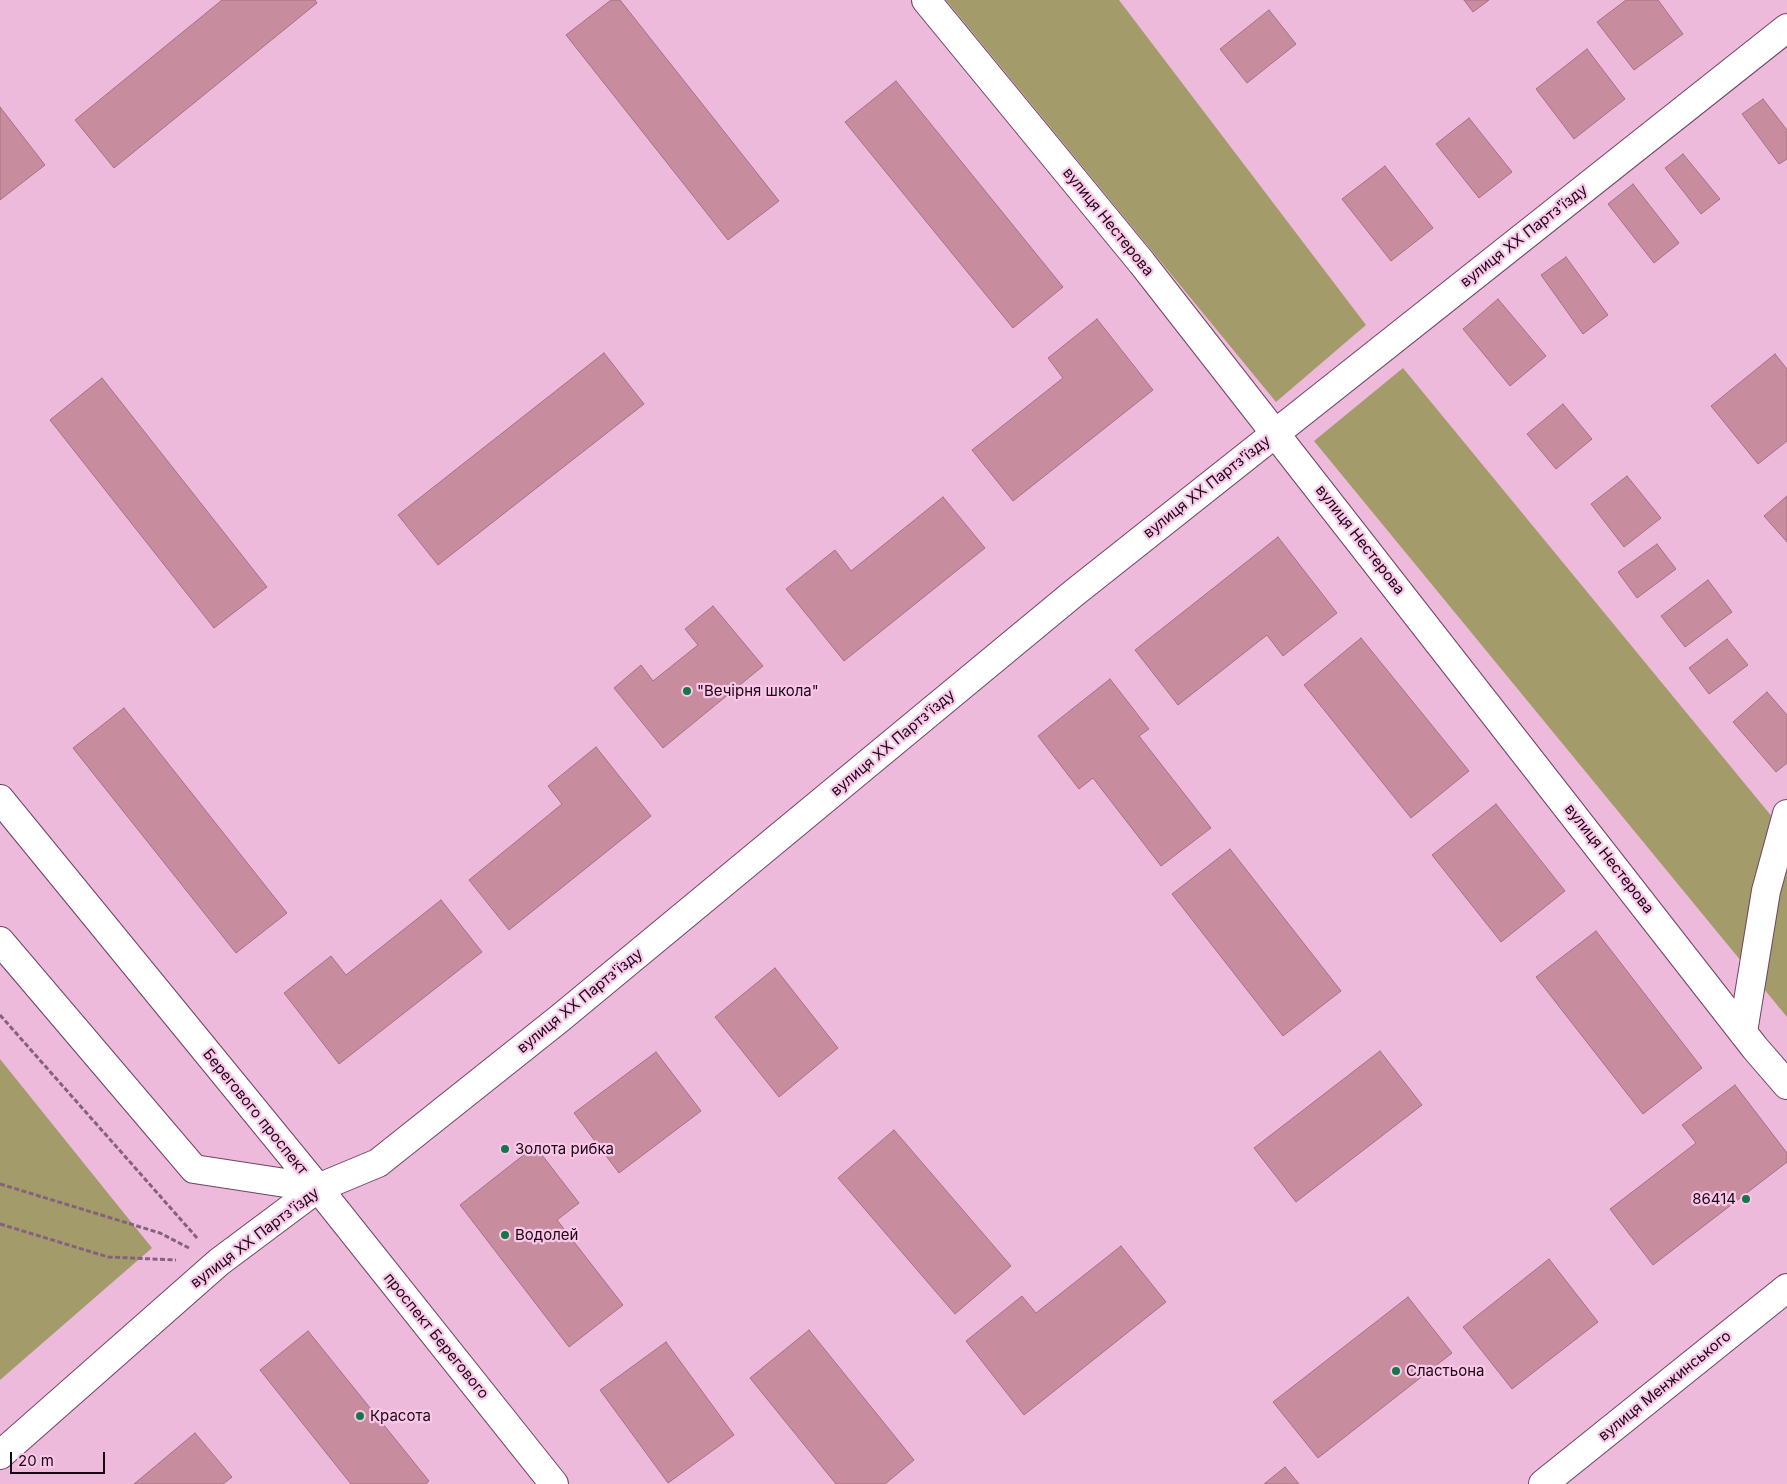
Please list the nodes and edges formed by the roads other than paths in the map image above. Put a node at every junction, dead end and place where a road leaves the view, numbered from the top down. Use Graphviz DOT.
graph roads {
  1 [pos="926,0"];
  2 [pos="1787,28"];
  3 [pos="1276,433"];
  4 [pos="0,799"];
  5 [pos="1787,814"];
  6 [pos="0,941"];
  7 [pos="1743,1032"];
  8 [pos="1787,1085"];
  9 [pos="318,1188"];
  10 [pos="1787,1288"];
  11 [pos="0,1455"];
  12 [pos="554,1484"];
  13 [pos="1544,1484"];
  1 -- 3 [label="street, вулиця Нестерова"];
  2 -- 3 [label="street, вулиця XX Партз'їзду"];
  3 -- 7 [label="street, вулиця Нестерова"];
  3 -- 9 [label="street, вулиця XX Партз'їзду"];
  4 -- 9 [label="street, Берегового проспект"];
  5 -- 7 [label="street"];
  6 -- 9 [label="street, Берегового проспект"];
  7 -- 8 [label="street, вулиця Нестерова"];
  9 -- 11 [label="street, вулиця XX Партз'їзду"];
  9 -- 12 [label="street, проспект Берегового"];
  10 -- 13 [label="street, вулиця Менжинського"];
}
